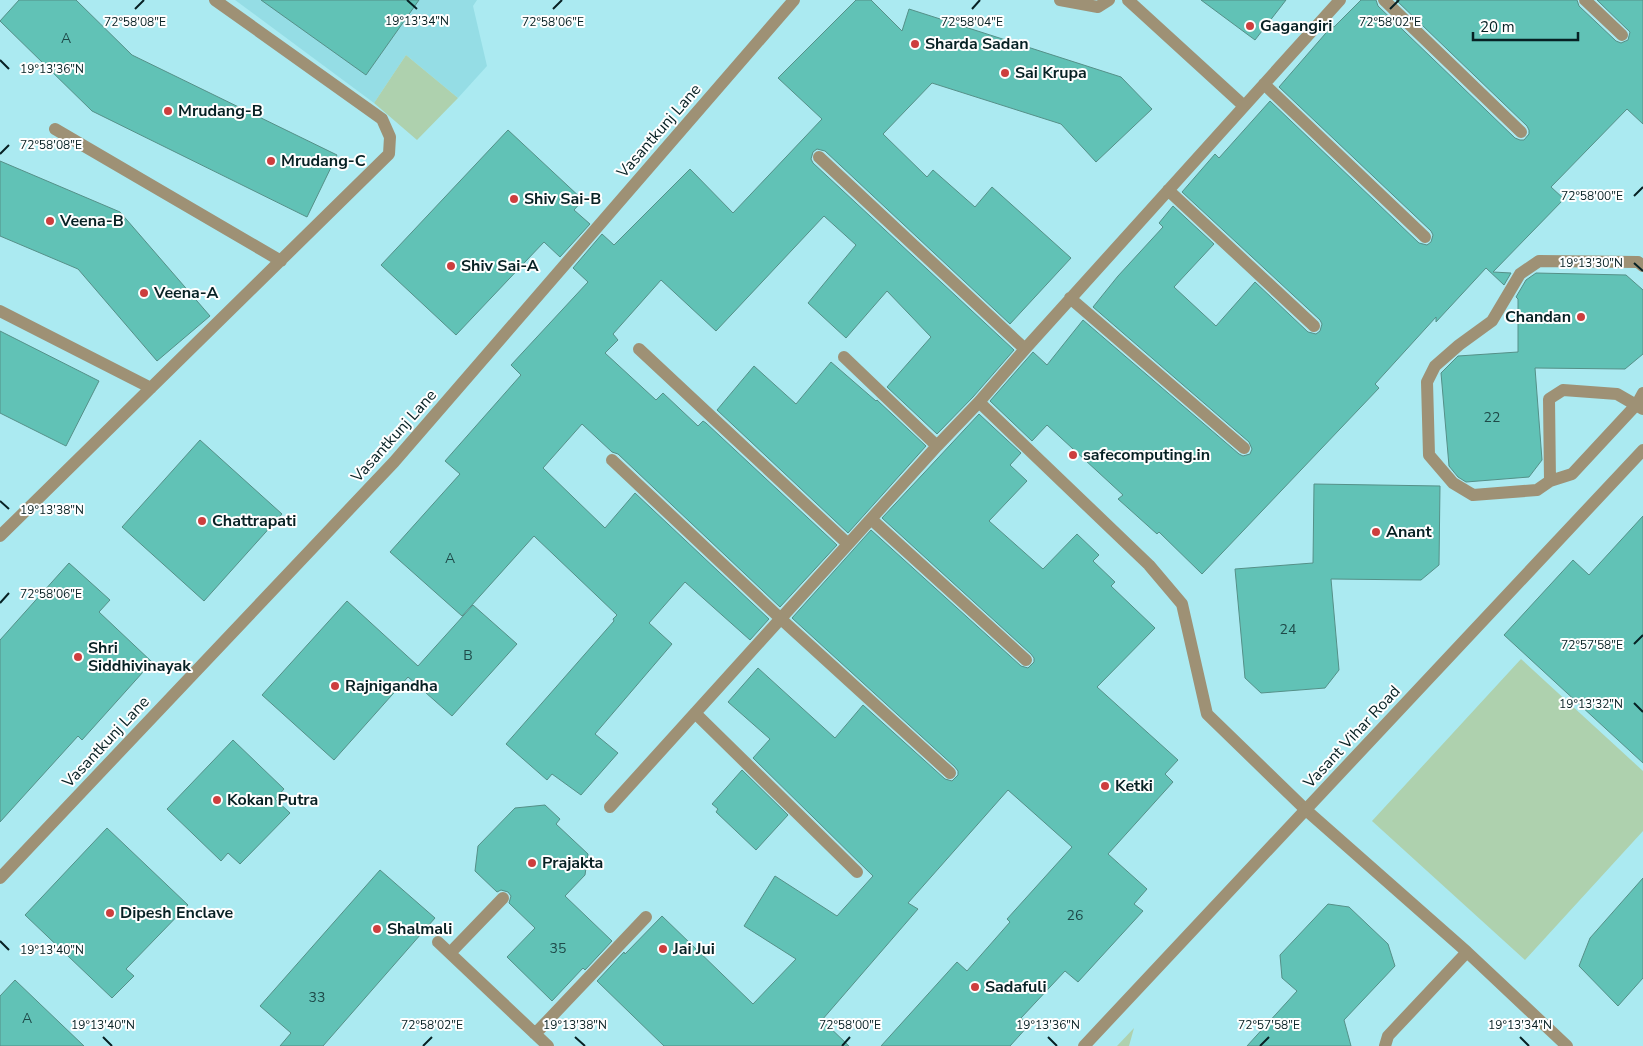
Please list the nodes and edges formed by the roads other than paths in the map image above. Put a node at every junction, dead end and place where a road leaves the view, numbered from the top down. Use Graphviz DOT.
graph roads {
  1 [pos="215,0"];
  2 [pos="794,0"];
  3 [pos="1060,0"];
  4 [pos="1109,0"];
  5 [pos="1128,0"];
  6 [pos="1340,0"];
  7 [pos="1384,0"];
  8 [pos="1585,0"];
  9 [pos="1622,35"];
  10 [pos="1264,84"];
  11 [pos="1244,106"];
  12 [pos="55,129"];
  13 [pos="1521,132"];
  14 [pos="819,157"];
  15 [pos="1168,190"];
  16 [pos="1425,237"];
  17 [pos="281,261"];
  18 [pos="1643,266"];
  19 [pos="1070,298"];
  20 [pos="0,311"];
  21 [pos="1314,326"];
  22 [pos="639,349"];
  23 [pos="1025,349"];
  24 [pos="844,357"];
  25 [pos="151,388"];
  26 [pos="979,402"];
  27 [pos="1641,402"];
  28 [pos="937,446"];
  29 [pos="1244,448"];
  30 [pos="1643,450"];
  31 [pos="612,460"];
  32 [pos="1550,481"];
  33 [pos="871,519"];
  34 [pos="0,536"];
  35 [pos="848,544"];
  36 [pos="781,619"];
  37 [pos="1026,660"];
  38 [pos="695,713"];
  39 [pos="950,773"];
  40 [pos="610,807"];
  41 [pos="1306,810"];
  42 [pos="857,872"];
  43 [pos="0,878"];
  44 [pos="504,898"];
  45 [pos="646,917"];
  46 [pos="438,942"];
  47 [pos="1467,952"];
  48 [pos="450,953"];
  49 [pos="535,1034"];
  50 [pos="548,1046"];
  51 [pos="1084,1046"];
  52 [pos="1385,1046"];
  53 [pos="1567,1046"];
  1 -- 17 [label="street"];
  2 -- 43 [label="street, Vasantkunj Lane"];
  3 -- 4 [label="street"];
  5 -- 11 [label="street"];
  6 -- 10 [label="street"];
  7 -- 13 [label="street"];
  8 -- 9 [label="street"];
  10 -- 11 [label="street"];
  10 -- 16 [label="street"];
  11 -- 15 [label="street"];
  12 -- 17 [label="street"];
  14 -- 23 [label="street"];
  15 -- 19 [label="street"];
  15 -- 21 [label="street"];
  17 -- 25 [label="street"];
  18 -- 32 [label="street"];
  19 -- 23 [label="street"];
  19 -- 29 [label="street"];
  20 -- 25 [label="street"];
  22 -- 35 [label="street"];
  23 -- 26 [label="street"];
  24 -- 28 [label="street"];
  25 -- 34 [label="street"];
  26 -- 28 [label="street"];
  26 -- 41 [label="street"];
  27 -- 32 [label="street"];
  27 -- 32 [label="street"];
  28 -- 33 [label="street"];
  30 -- 41 [label="street, Vasant Vihar Road"];
  31 -- 36 [label="street"];
  33 -- 35 [label="street"];
  33 -- 37 [label="street"];
  35 -- 36 [label="street"];
  36 -- 38 [label="street"];
  36 -- 39 [label="street"];
  38 -- 40 [label="street"];
  38 -- 42 [label="street"];
  41 -- 47 [label="street"];
  41 -- 51 [label="street, Vasant Vihar Road"];
  44 -- 48 [label="street"];
  45 -- 49 [label="street"];
  46 -- 48 [label="street"];
  47 -- 52 [label="street"];
  47 -- 53 [label="street"];
  48 -- 49 [label="street"];
  49 -- 50 [label="street"];
}
